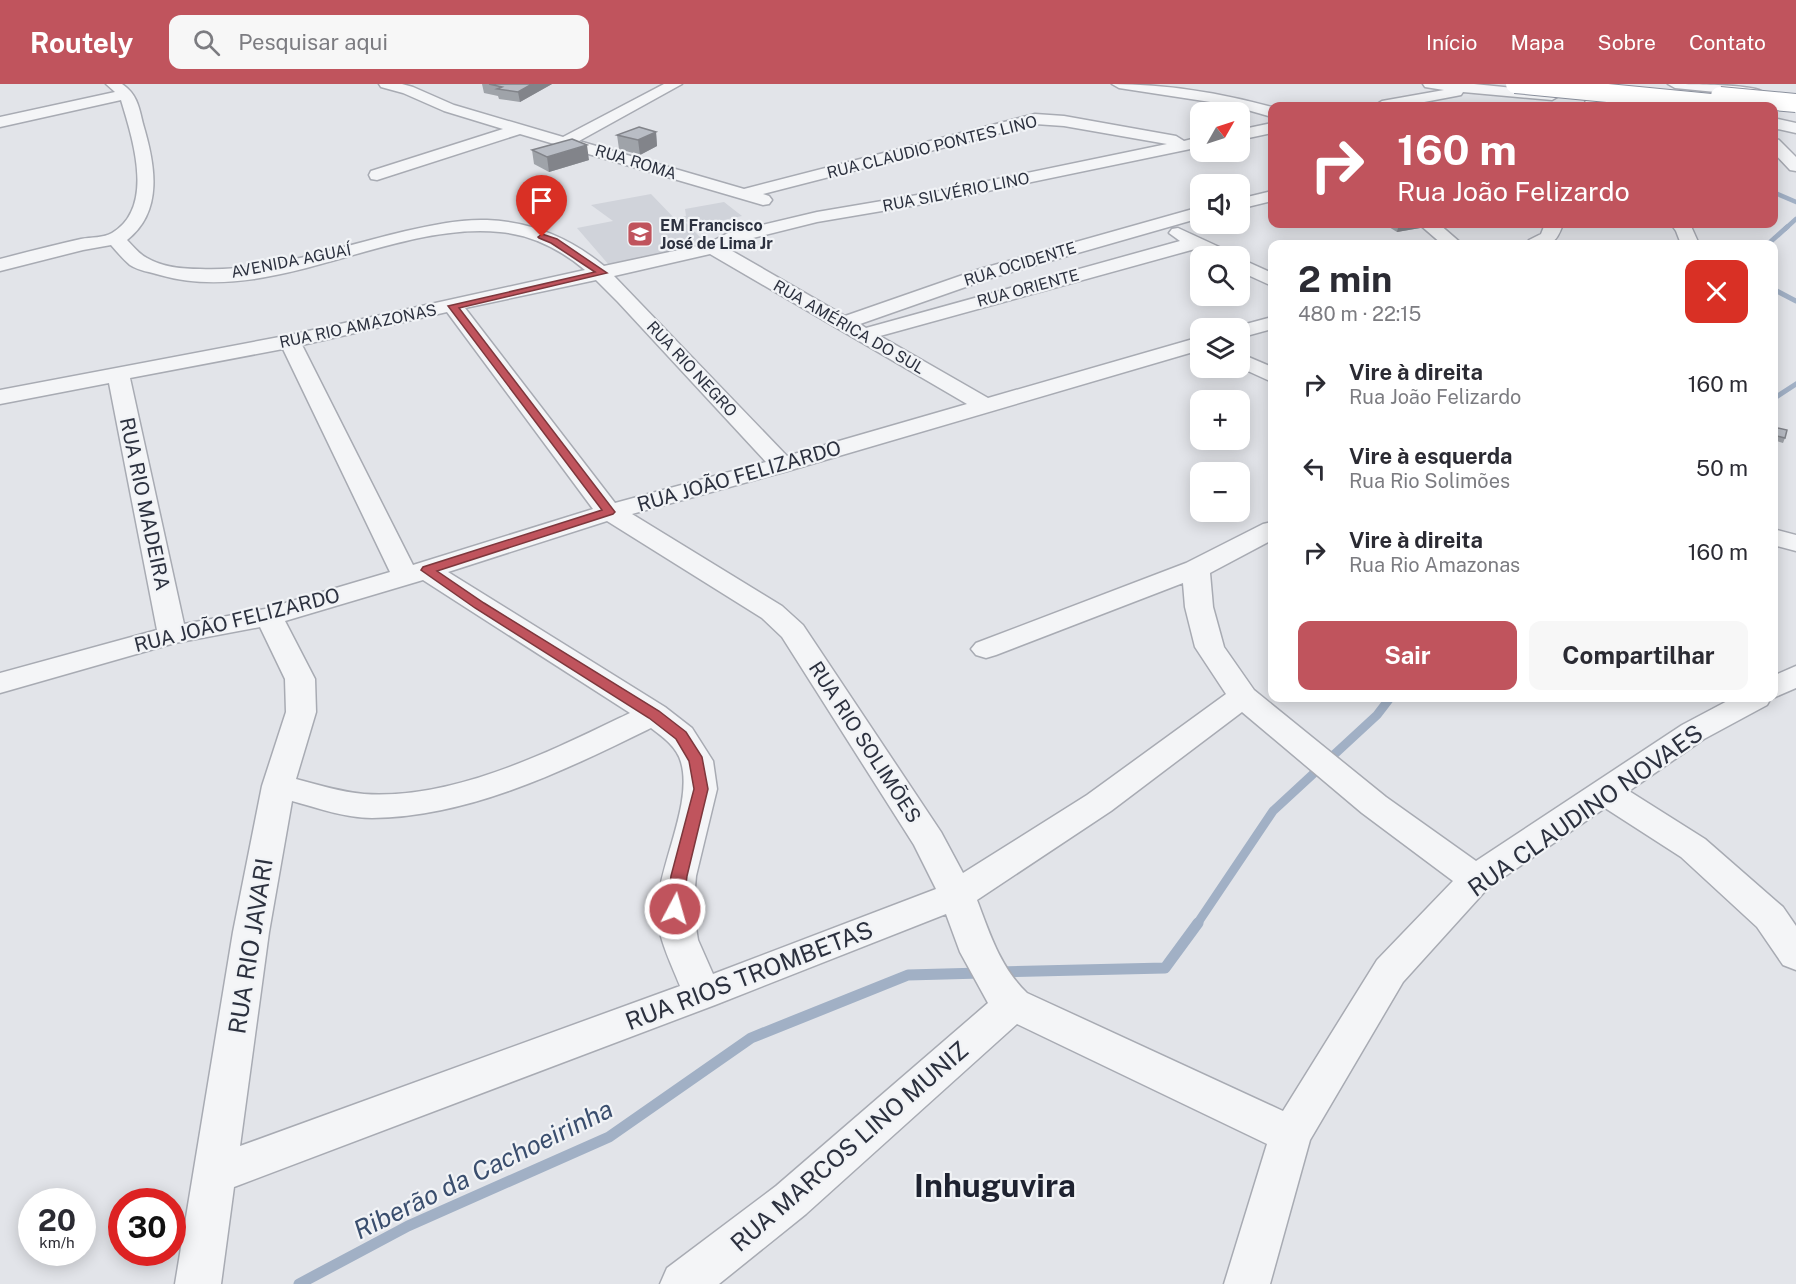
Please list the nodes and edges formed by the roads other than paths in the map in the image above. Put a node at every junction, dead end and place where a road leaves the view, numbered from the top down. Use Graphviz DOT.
graph roads {
  1 [pos="113,84"];
  2 [pos="386,84"];
  3 [pos="675,84"];
  4 [pos="1119,84"];
  5 [pos="1178,84"];
  6 [pos="1430,84"];
  7 [pos="1602,84"];
  8 [pos="1658,84"];
  9 [pos="1676,84"];
  10 [pos="1508,88"];
  11 [pos="1717,88"];
  12 [pos="1161,89"];
  13 [pos="1474,89"];
  14 [pos="127,94"];
  15 [pos="1796,96"];
  16 [pos="1404,102"];
  17 [pos="1581,102"];
  18 [pos="1661,102"];
  19 [pos="1690,102"];
  20 [pos="1722,102"];
  21 [pos="1796,103"];
  22 [pos="0,107"];
  23 [pos="1268,111"];
  24 [pos="19,118"];
  25 [pos="0,122"];
  26 [pos="1778,124"];
  27 [pos="521,128"];
  28 [pos="1796,128"];
  29 [pos="1268,129"];
  30 [pos="1250,133"];
  31 [pos="567,141"];
  32 [pos="1190,142"];
  33 [pos="1190,144"];
  34 [pos="1778,148"];
  35 [pos="1796,166"];
  36 [pos="377,175"];
  37 [pos="744,194"];
  38 [pos="1268,197"];
  39 [pos="1250,201"];
  40 [pos="1190,215"];
  41 [pos="817,217"];
  42 [pos="1159,223"];
  43 [pos="1433,228"];
  44 [pos="1552,228"];
  45 [pos="116,239"];
  46 [pos="1448,240"];
  47 [pos="1543,240"];
  48 [pos="1195,243"];
  49 [pos="1201,246"];
  50 [pos="713,248"];
  51 [pos="0,265"];
  52 [pos="1250,269"];
  53 [pos="603,273"];
  54 [pos="1268,278"];
  55 [pos="453,306"];
  56 [pos="842,324"];
  57 [pos="1268,324"];
  58 [pos="1250,329"];
  59 [pos="861,334"];
  60 [pos="290,341"];
  61 [pos="1190,346"];
  62 [pos="1250,364"];
  63 [pos="1268,373"];
  64 [pos="118,374"];
  65 [pos="0,397"];
  66 [pos="985,405"];
  67 [pos="782,465"];
  68 [pos="609,512"];
  69 [pos="1268,532"];
  70 [pos="1778,538"];
  71 [pos="1796,543"];
  72 [pos="1196,569"];
  73 [pos="416,573"];
  74 [pos="269,617"];
  75 [pos="172,634"];
  76 [pos="986,649"];
  77 [pos="1796,676"];
  78 [pos="0,683"];
  79 [pos="1778,685"];
  80 [pos="1243,697"];
  81 [pos="1749,702"];
  82 [pos="654,714"];
  83 [pos="278,786"];
  84 [pos="1605,792"];
  85 [pos="1476,879"];
  86 [pos="957,895"];
  87 [pos="1796,955"];
  88 [pos="702,994"];
  89 [pos="1005,997"];
  90 [pos="1291,1135"];
  91 [pos="214,1175"];
  92 [pos="198,1284"];
  93 [pos="683,1284"];
  94 [pos="1247,1284"];
  1 -- 14 [label="street"];
  2 -- 27 [label="street, RUA ROMA"];
  3 -- 31 [label="street"];
  4 -- 12 [label="street"];
  5 -- 12 [label="street"];
  6 -- 13 [label="street"];
  7 -- 21 [label="highway, bridge"];
  8 -- 18 [label="street"];
  9 -- 11 [label="street"];
  10 -- 13 [label="street"];
  10 -- 17 [label="street"];
  10 -- 19 [label="highway, bridge"];
  11 -- 15 [label="street"];
  11 -- 20 [label="street"];
  12 -- 23 [label="street"];
  13 -- 16 [label="street"];
  14 -- 24 [label="street"];
  14 -- 45 [label="street"];
  22 -- 24 [label="street"];
  24 -- 25 [label="street"];
  26 -- 28 [label="street"];
  27 -- 31 [label="street, RUA ROMA"];
  27 -- 36 [label="street"];
  29 -- 30 [label="street"];
  31 -- 37 [label="street, RUA ROMA"];
  32 -- 37 [label="street, RUA CLAUDIO PONTES LINO"];
  33 -- 41 [label="street, RUA SILVÉRIO LINO"];
  34 -- 35 [label="street"];
  37 -- 41 [label="street, RUA ROMA"];
  38 -- 39 [label="street"];
  40 -- 42 [label="street, RUA OCIDENTE"];
  41 -- 50 [label="street, RUA SILVÉRIO LINO"];
  42 -- 48 [label="street"];
  42 -- 56 [label="street, RUA OCIDENTE"];
  43 -- 46 [label="street"];
  44 -- 47 [label="street"];
  45 -- 51 [label="street"];
  45 -- 53 [label="street, AVENIDA AGUAÍ"];
  48 -- 49 [label="street"];
  48 -- 59 [label="street, RUA ORIENTE"];
  50 -- 53 [label="street, RUA RIO AMAZONAS"];
  50 -- 56 [label="street, RUA AMÉRICA DO SUL"];
  52 -- 54 [label="street"];
  53 -- 55 [label="street, RUA RIO AMAZONAS"];
  53 -- 67 [label="street, RUA RIO NEGRO"];
  55 -- 60 [label="street, RUA RIO AMAZONAS"];
  55 -- 68 [label="street, RUA RIO SOLIMÕES"];
  56 -- 59 [label="street, RUA AMÉRICA DO SUL"];
  57 -- 58 [label="street"];
  59 -- 66 [label="street, RUA AMÉRICA DO SUL"];
  60 -- 64 [label="street, RUA RIO AMAZONAS"];
  60 -- 73 [label="street"];
  61 -- 66 [label="street, RUA JOÃO FELIZARDO"];
  62 -- 63 [label="street"];
  64 -- 65 [label="street, RUA RIO AMAZONAS"];
  64 -- 75 [label="street, RUA RIO MADEIRA"];
  66 -- 67 [label="street, RUA JOÃO FELIZARDO"];
  67 -- 68 [label="street, RUA JOÃO FELIZARDO"];
  68 -- 73 [label="street, RUA JOÃO FELIZARDO"];
  68 -- 86 [label="street, RUA RIO SOLIMÕES"];
  69 -- 72 [label="street"];
  70 -- 71 [label="street"];
  72 -- 76 [label="street"];
  72 -- 80 [label="street"];
  73 -- 74 [label="street, RUA JOÃO FELIZARDO"];
  73 -- 82 [label="street"];
  74 -- 75 [label="street, RUA JOÃO FELIZARDO"];
  74 -- 83 [label="street, RUA RIO JAVARI"];
  75 -- 78 [label="street, RUA JOÃO FELIZARDO"];
  77 -- 79 [label="street"];
  80 -- 85 [label="street"];
  80 -- 86 [label="street, RUA RIOS TROMBETAS"];
  81 -- 84 [label="street, RUA CLAUDINO NOVAES"];
  82 -- 83 [label="street"];
  82 -- 88 [label="street"];
  83 -- 91 [label="street, RUA RIO JAVARI"];
  84 -- 85 [label="street, RUA CLAUDINO NOVAES"];
  84 -- 87 [label="street"];
  85 -- 90 [label="street, RUA CLAUDINO NOVAES"];
  86 -- 88 [label="street, RUA RIOS TROMBETAS"];
  86 -- 89 [label="street, RUA RIO SOLIMÕES"];
  88 -- 91 [label="street, RUA RIOS TROMBETAS"];
  89 -- 90 [label="street"];
  89 -- 93 [label="street, RUA MARCOS LINO MUNIZ"];
  90 -- 94 [label="street, RUA CLAUDINO NOVAES"];
  91 -- 92 [label="street, RUA RIO JAVARI"];
}
